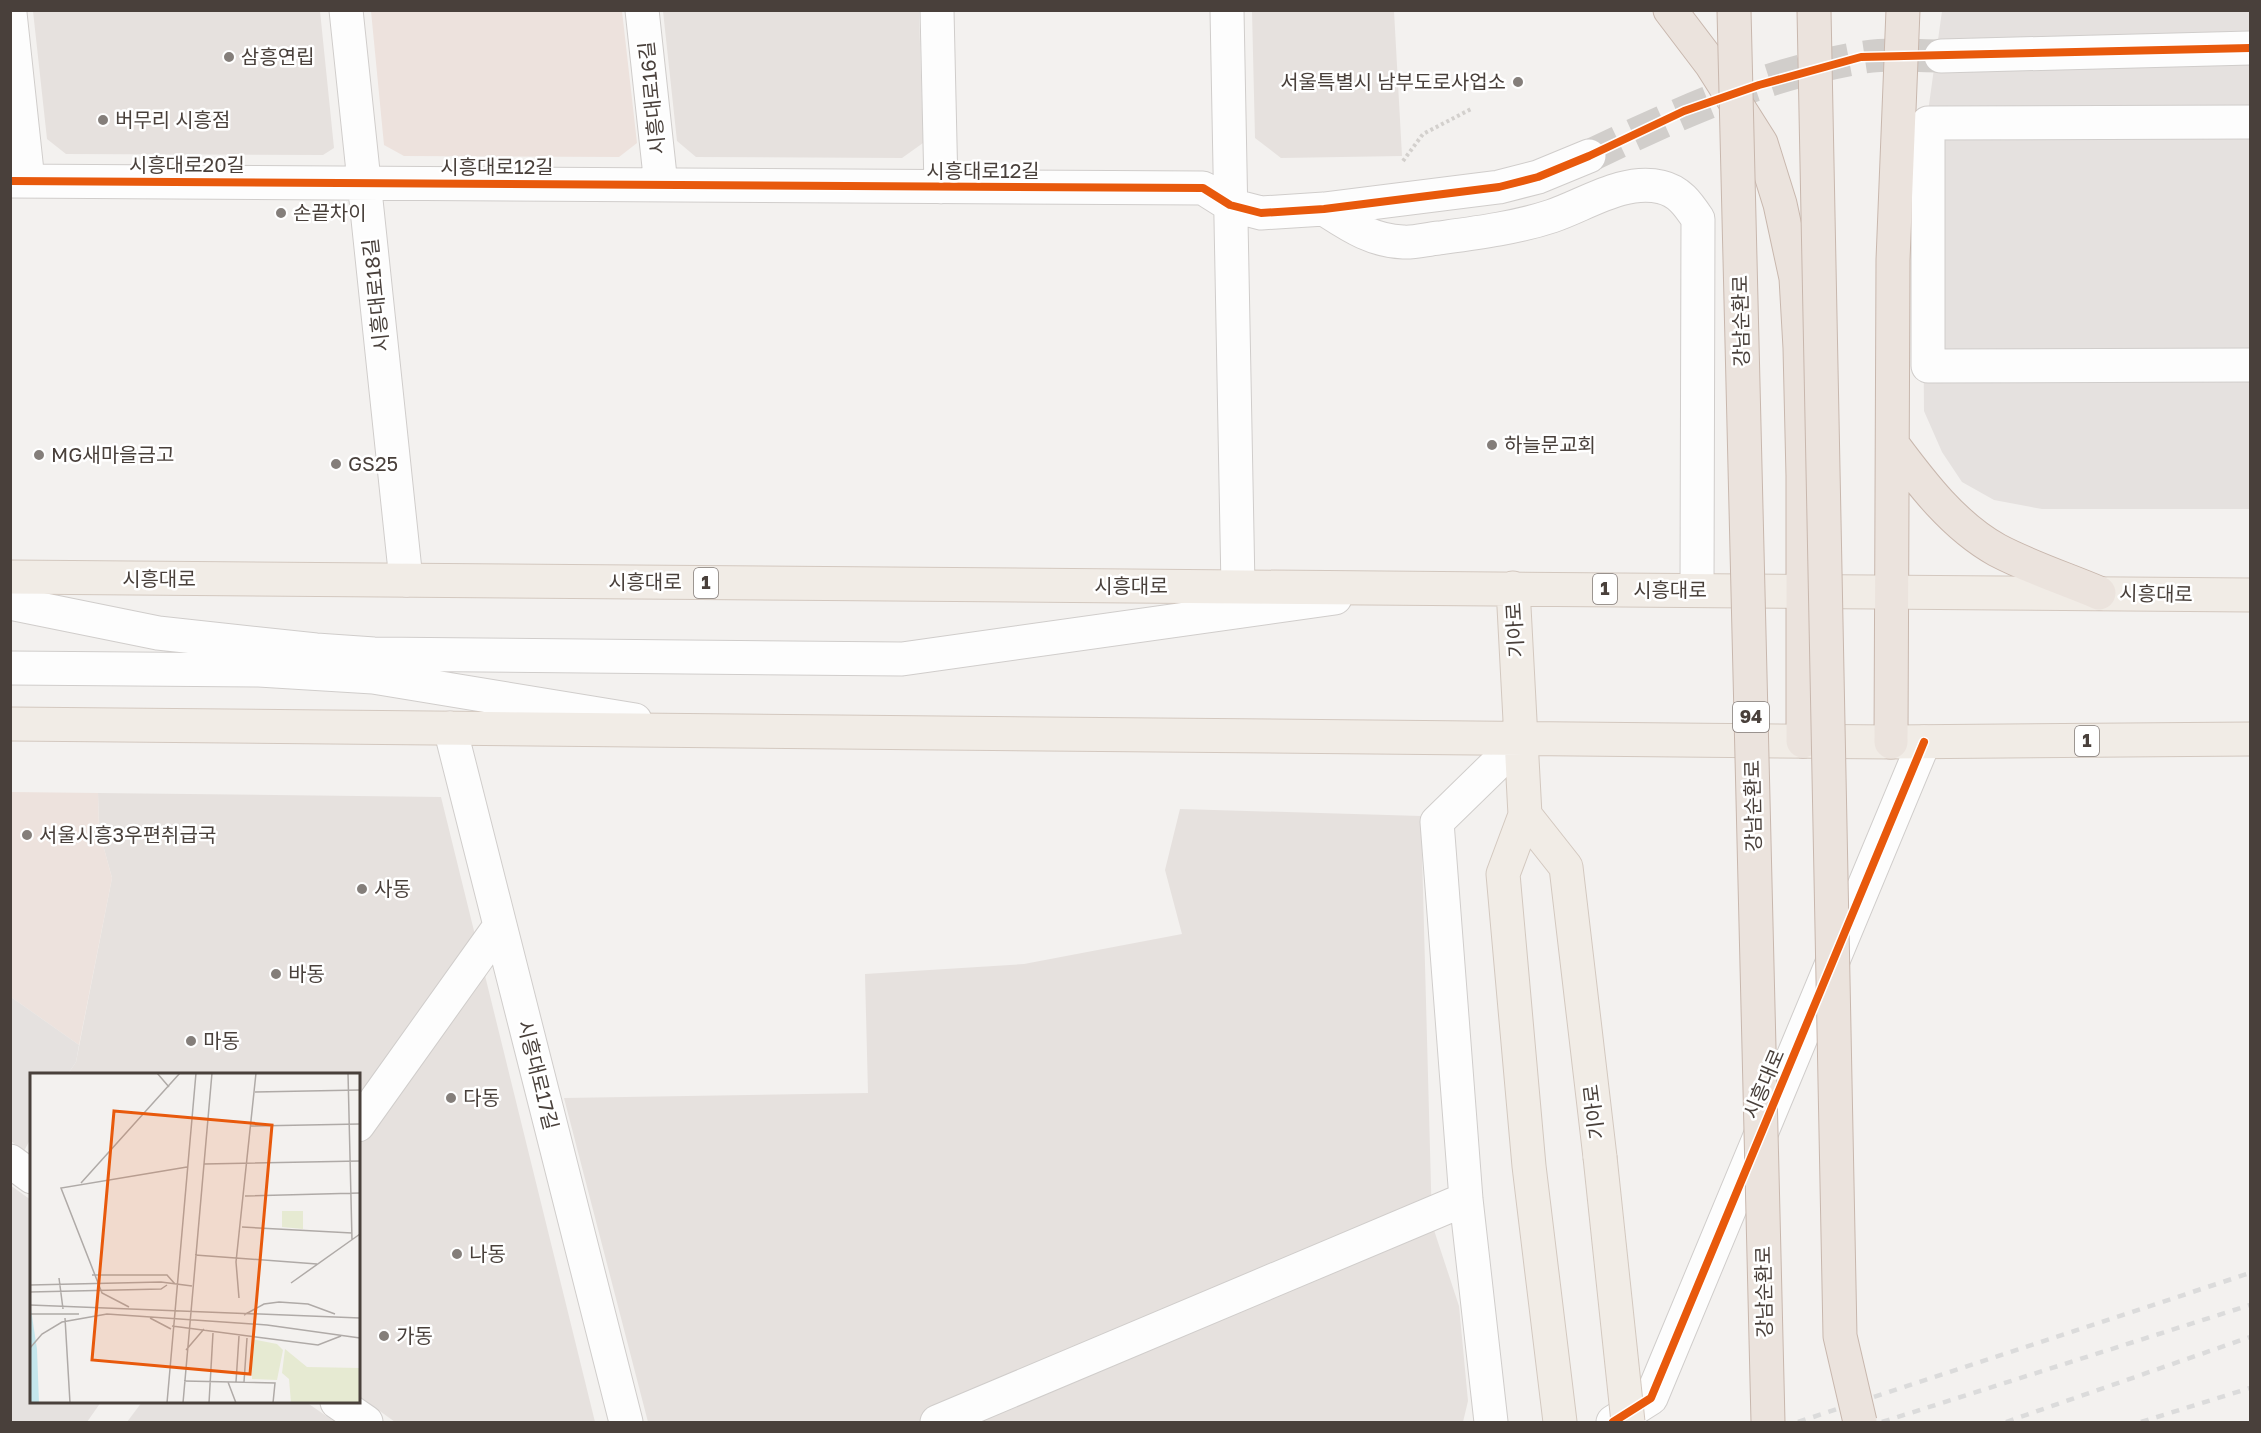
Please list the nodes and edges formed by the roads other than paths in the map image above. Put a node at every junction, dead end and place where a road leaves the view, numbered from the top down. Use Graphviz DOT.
graph roads {
  1 [pos="346,10"];
  2 [pos="642,10"];
  3 [pos="937,10"];
  4 [pos="1227,10"];
  5 [pos="1670,10"];
  6 [pos="1734,10"];
  7 [pos="1814,10"];
  8 [pos="1903,10"];
  9 [pos="10,13"];
  10 [pos="2250,48"];
  11 [pos="1941,56"];
  12 [pos="2250,122"];
  13 [pos="1589,156"];
  14 [pos="19,181"];
  15 [pos="364,183"];
  16 [pos="661,185"];
  17 [pos="941,187"];
  18 [pos="1230,205"];
  19 [pos="1324,209"];
  20 [pos="2250,365"];
  21 [pos="1893,445"];
  22 [pos="10,578"];
  23 [pos="406,580"];
  24 [pos="1238,586"];
  25 [pos="1402,588"];
  26 [pos="1513,588"];
  27 [pos="1697,590"];
  28 [pos="1803,591"];
  29 [pos="1892,591"];
  30 [pos="2099,593"];
  31 [pos="2250,595"];
  32 [pos="10,603"];
  33 [pos="10,668"];
  34 [pos="10,724"];
  35 [pos="450,728"];
  36 [pos="695,730"];
  37 [pos="2250,739"];
  38 [pos="1521,740"];
  39 [pos="1803,741"];
  40 [pos="1891,742"];
  41 [pos="1924,742"];
  42 [pos="1525,814"];
  43 [pos="500,926"];
  44 [pos="360,1122"];
  45 [pos="10,1161"];
  46 [pos="30,1176"];
  47 [pos="1466,1198"];
  48 [pos="1840,1336"];
  49 [pos="340,1403"];
  50 [pos="366,1422"];
  51 [pos="626,1422"];
  52 [pos="936,1422"];
  53 [pos="1491,1422"];
  54 [pos="1560,1422"];
  55 [pos="1613,1422"];
  56 [pos="1628,1422"];
  57 [pos="1768,1422"];
  58 [pos="1847,1422"];
  59 [pos="1860,1422"];
  1 -- 15 [label="street, 시흥대로18길"];
  2 -- 16 [label="street, 시흥대로16길"];
  3 -- 17 [label="street"];
  4 -- 18 [label="street"];
  5 -- 28 [label="highway"];
  6 -- 57 [label="highway, 강남순환로 / 94, bridge"];
  7 -- 48 [label="highway, bridge"];
  8 -- 21 [label="highway"];
  9 -- 14 [label="street"];
  10 -- 11 [label="street"];
  12 -- 20 [label="street"];
  13 -- 19 [label="street, 시흥대로12길"];
  14 -- 15 [label="street, 시흥대로20길"];
  15 -- 16 [label="street, 시흥대로12길"];
  15 -- 23 [label="street, 시흥대로18길"];
  16 -- 17 [label="street, 시흥대로12길"];
  17 -- 18 [label="street, 시흥대로12길"];
  18 -- 19 [label="street, 시흥대로12길"];
  18 -- 24 [label="street"];
  19 -- 27 [label="street"];
  21 -- 29 [label="highway"];
  21 -- 30 [label="highway"];
  22 -- 23 [label="main road, 시흥대로 / 1"];
  23 -- 24 [label="main road, 시흥대로 / 1"];
  24 -- 25 [label="main road, 시흥대로 / 1"];
  25 -- 26 [label="main road, 시흥대로 / 1"];
  25 -- 32 [label="street"];
  26 -- 27 [label="main road, 시흥대로 / 1"];
  26 -- 38 [label="main road, 기아로"];
  27 -- 28 [label="main road, 시흥대로 / 1"];
  28 -- 29 [label="main road, 시흥대로 / 1"];
  28 -- 39 [label="highway"];
  29 -- 30 [label="main road, 시흥대로 / 1"];
  29 -- 40 [label="highway"];
  30 -- 31 [label="main road, 시흥대로 / 1"];
  33 -- 36 [label="street"];
  34 -- 35 [label="main road, 1"];
  35 -- 36 [label="main road, 1"];
  35 -- 43 [label="street, 시흥대로17길"];
  36 -- 38 [label="main road, 1"];
  37 -- 41 [label="main road, 1"];
  38 -- 39 [label="main road, 1"];
  38 -- 42 [label="main road, 기아로"];
  38 -- 47 [label="street"];
  39 -- 40 [label="main road, 1"];
  40 -- 41 [label="main road, 1"];
  41 -- 55 [label="street, 시흥대로"];
  42 -- 54 [label="main road, 기아로"];
  42 -- 56 [label="main road, 기아로, bridge"];
  43 -- 44 [label="street"];
  43 -- 51 [label="street, 시흥대로17길"];
  45 -- 46 [label="street"];
  47 -- 52 [label="street"];
  47 -- 53 [label="street"];
  48 -- 58 [label="highway, bridge"];
  48 -- 59 [label="highway, bridge"];
  49 -- 50 [label="street"];
}
